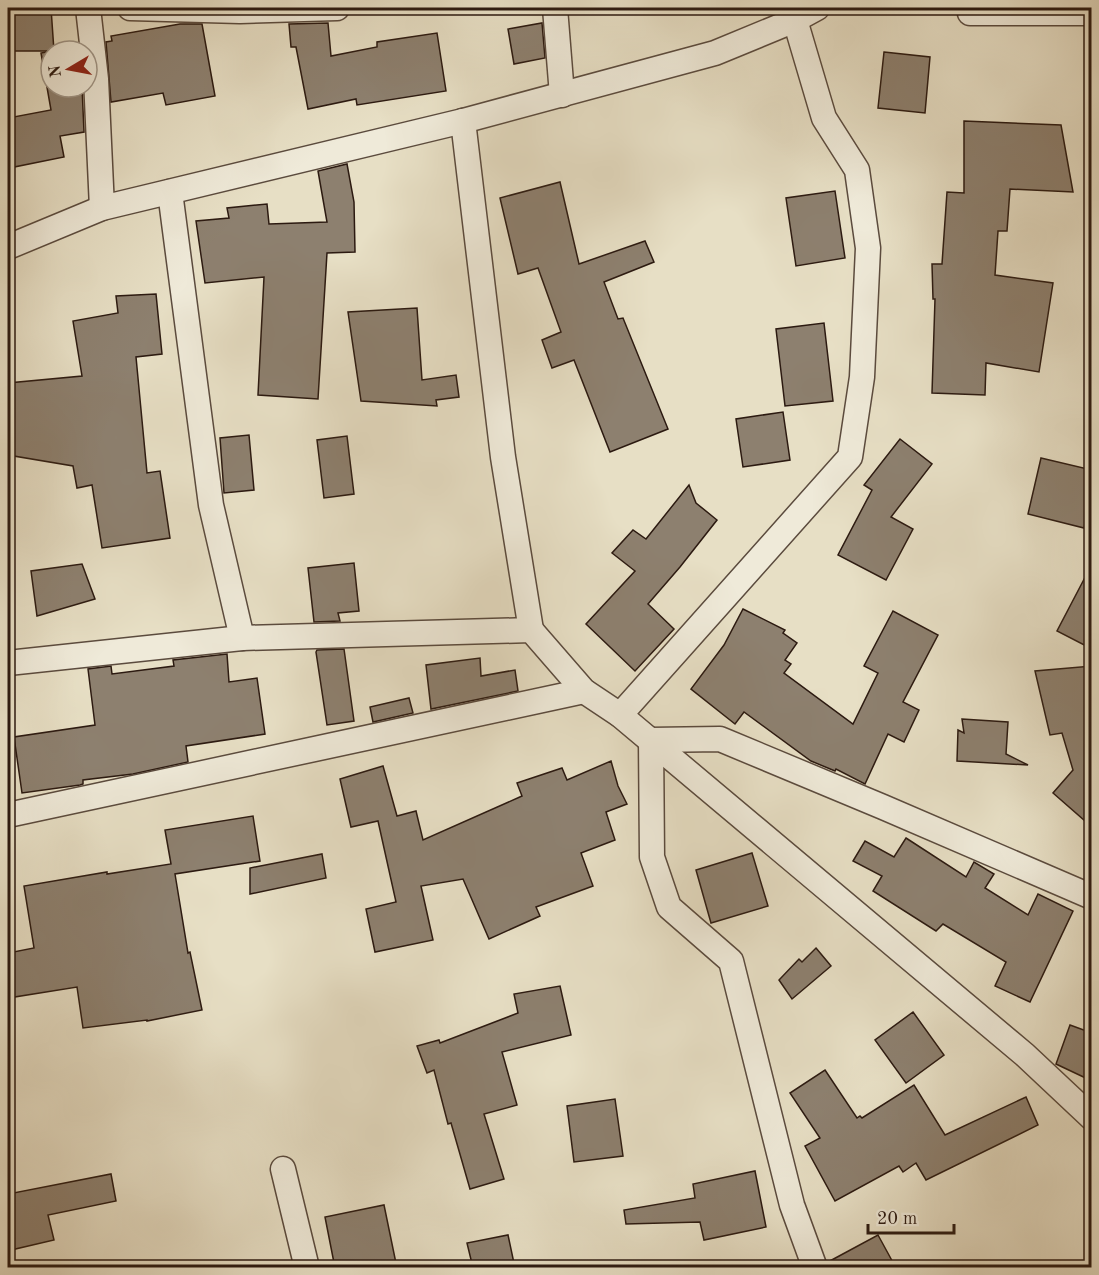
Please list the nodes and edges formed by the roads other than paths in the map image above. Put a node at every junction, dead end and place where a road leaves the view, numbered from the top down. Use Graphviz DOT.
graph roads {
  1 [pos="88,8"];
  2 [pos="130,8"];
  3 [pos="337,8"];
  4 [pos="555,8"];
  5 [pos="817,8"];
  6 [pos="970,13"];
  7 [pos="1092,13"];
  8 [pos="795,20"];
  9 [pos="562,95"];
  10 [pos="463,121"];
  11 [pos="170,192"];
  12 [pos="102,208"];
  13 [pos="8,247"];
  14 [pos="531,630"];
  15 [pos="242,638"];
  16 [pos="8,663"];
  17 [pos="584,691"];
  18 [pos="620,715"];
  19 [pos="651,740"];
  20 [pos="8,815"];
  21 [pos="1092,897"];
  22 [pos="1092,1118"];
  23 [pos="283,1169"];
  24 [pos="307,1268"];
  25 [pos="815,1268"];
  1 -- 12 [label="street"];
  2 -- 3 [label="street"];
  4 -- 9 [label="street"];
  5 -- 8 [label="street"];
  6 -- 7 [label="street"];
  8 -- 9 [label="street"];
  8 -- 18 [label="street"];
  9 -- 10 [label="street"];
  10 -- 11 [label="street"];
  10 -- 14 [label="street"];
  11 -- 12 [label="street"];
  11 -- 15 [label="street"];
  12 -- 13 [label="street"];
  14 -- 15 [label="street"];
  14 -- 17 [label="street"];
  15 -- 16 [label="street"];
  17 -- 18 [label="street"];
  17 -- 20 [label="street"];
  18 -- 19 [label="street"];
  19 -- 21 [label="street"];
  19 -- 22 [label="street"];
  19 -- 25 [label="street"];
  23 -- 24 [label="street"];
}
